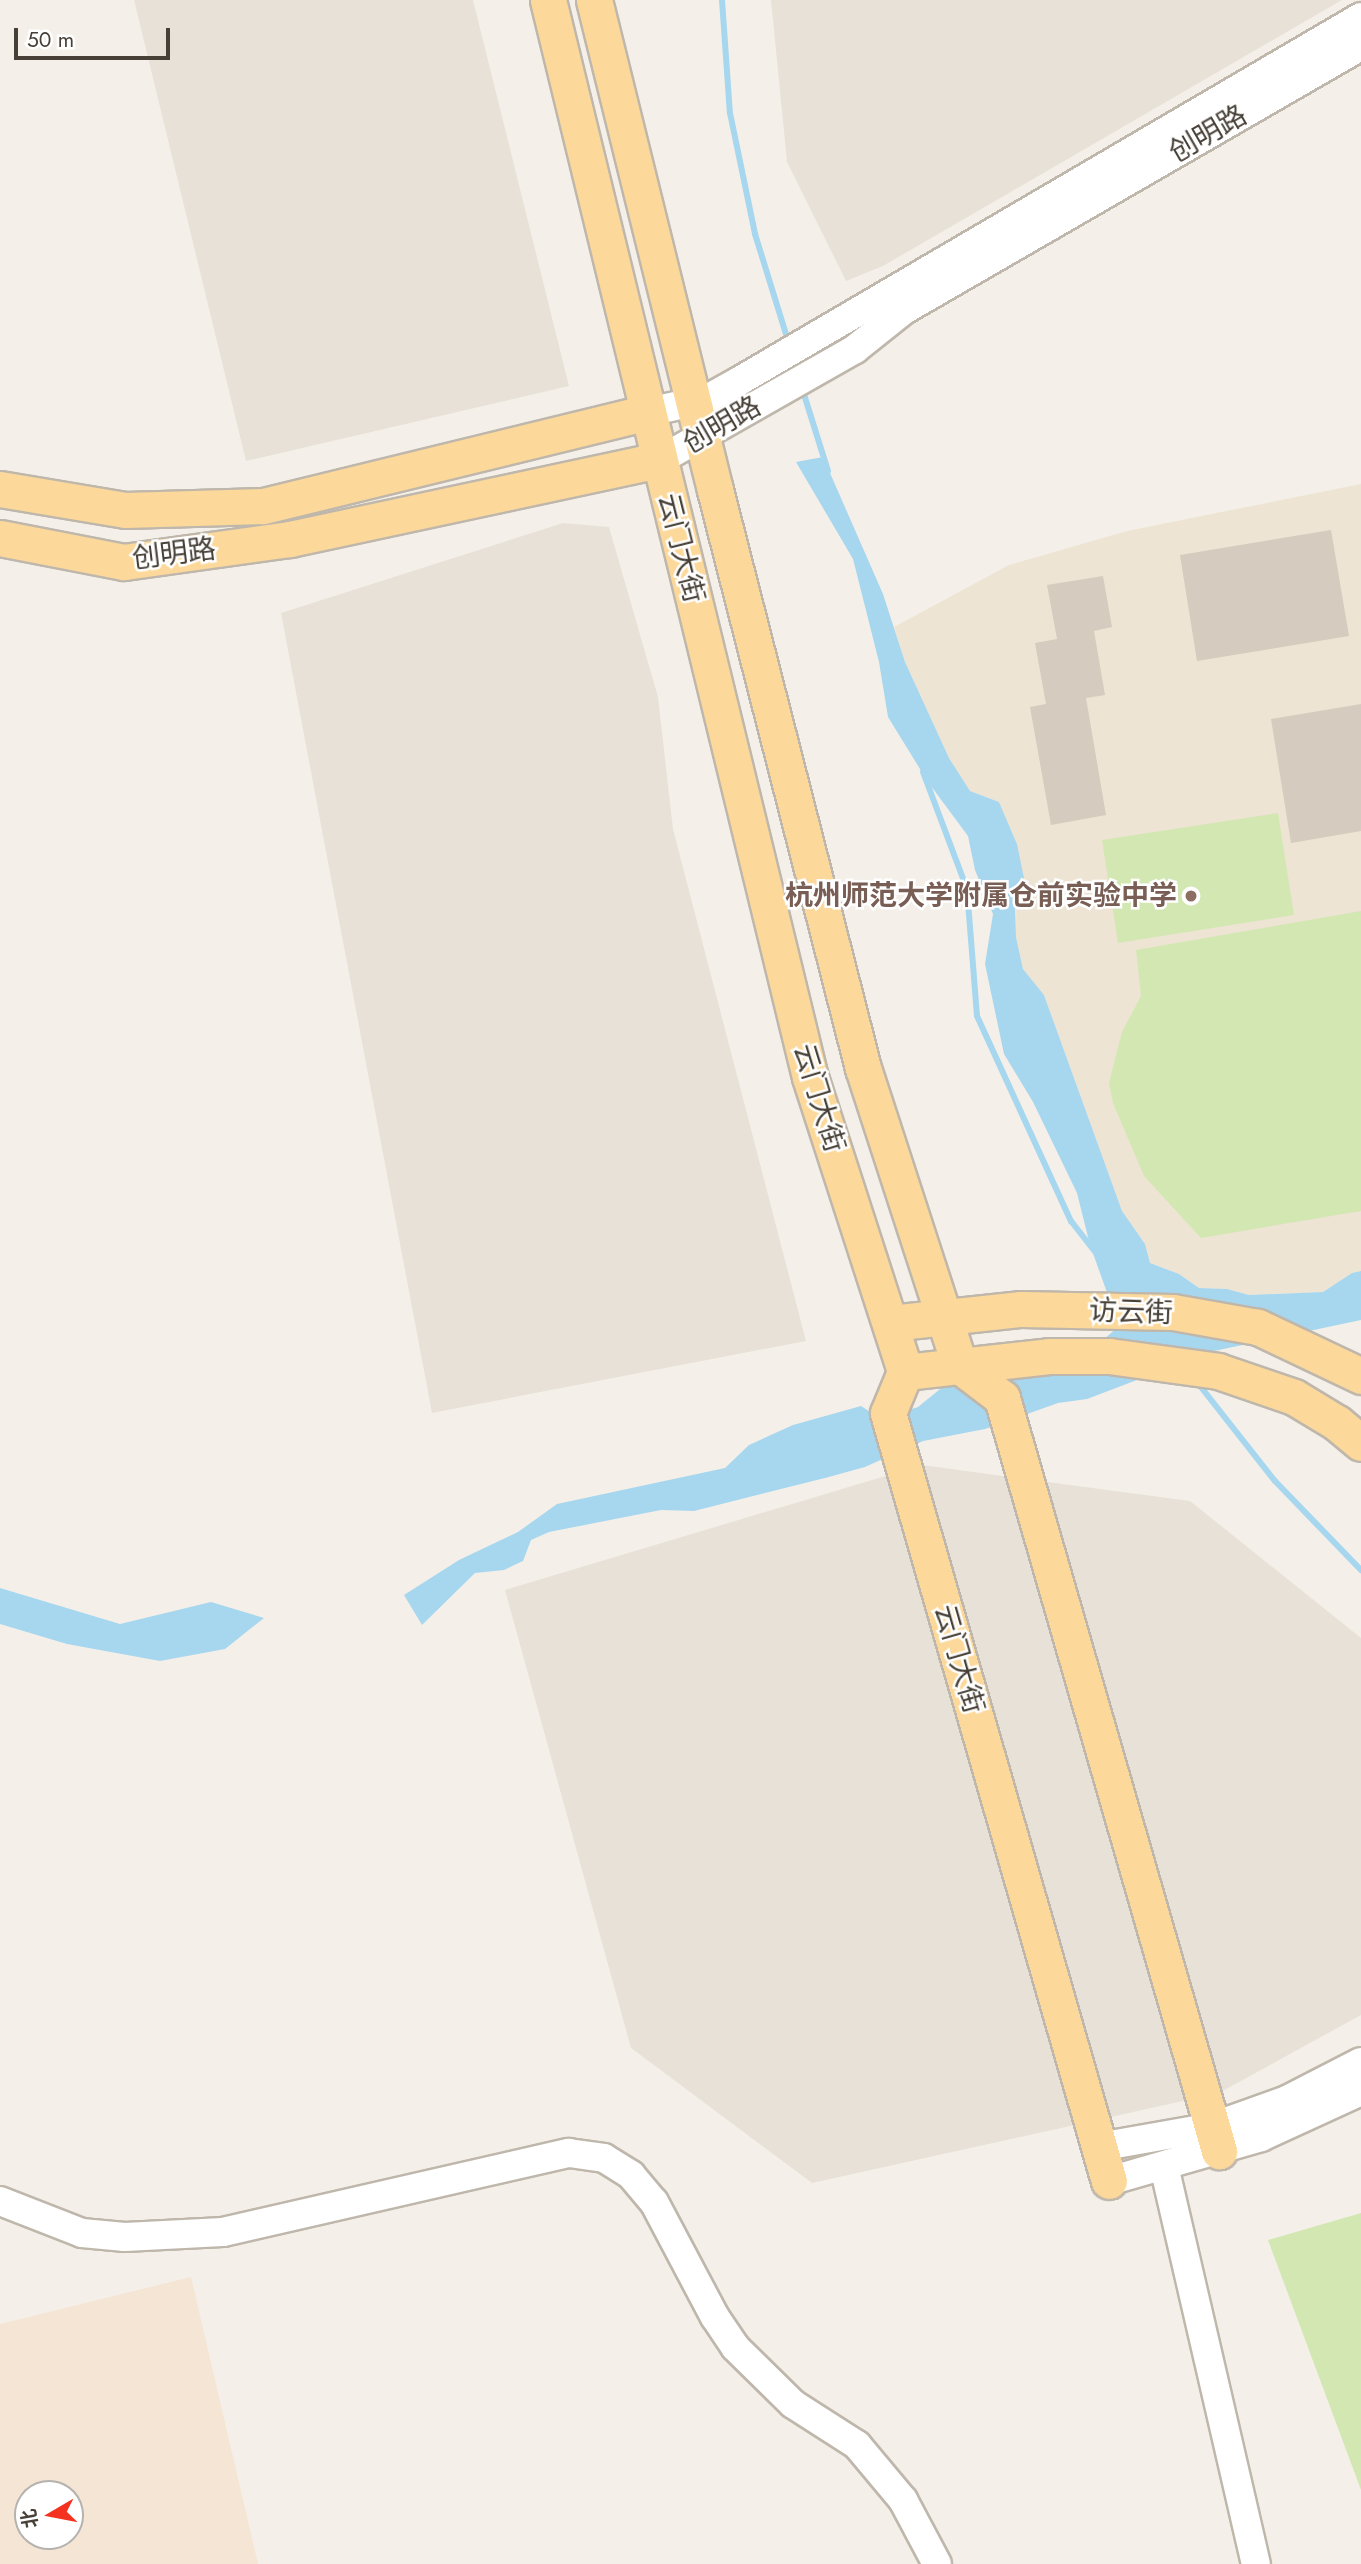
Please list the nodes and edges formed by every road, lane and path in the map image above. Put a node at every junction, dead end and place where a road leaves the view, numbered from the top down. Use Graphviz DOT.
graph roads {
  1 [pos="548,0"];
  2 [pos="594,0"];
  3 [pos="1361,17"];
  4 [pos="1361,46"];
  5 [pos="694,402"];
  6 [pos="648,412"];
  7 [pos="702,436"];
  8 [pos="660,460"];
  9 [pos="0,489"];
  10 [pos="0,538"];
  11 [pos="944,1318"];
  12 [pos="890,1324"];
  13 [pos="960,1366"];
  14 [pos="905,1372"];
  15 [pos="1361,1376"];
  16 [pos="1361,1443"];
  17 [pos="1361,2062"];
  18 [pos="1361,2091"];
  19 [pos="1216,2139"];
  20 [pos="1100,2147"];
  21 [pos="1164,2166"];
  22 [pos="1109,2181"];
  23 [pos="0,2201"];
  24 [pos="937,2564"];
  25 [pos="1256,2564"];
  1 -- 6 [label="main road, 云门大街"];
  2 -- 5 [label="main road, 云门大街"];
  3 -- 5 [label="street, 创明路"];
  4 -- 7 [label="street, 创明路"];
  5 -- 6 [label="street, 创明路"];
  5 -- 7 [label="main road, 云门大街"];
  6 -- 8 [label="main road, 云门大街"];
  6 -- 9 [label="main road, 创明路"];
  7 -- 8 [label="street, 创明路"];
  7 -- 11 [label="main road, 云门大街"];
  8 -- 10 [label="main road, 创明路"];
  8 -- 12 [label="main road, 云门大街"];
  11 -- 12 [label="main road, 访云街"];
  11 -- 13 [label="main road, 云门大街"];
  11 -- 15 [label="main road, 访云街"];
  12 -- 14 [label="main road, 云门大街"];
  13 -- 14 [label="main road, 访云街"];
  13 -- 16 [label="main road, 访云街"];
  13 -- 19 [label="main road"];
  14 -- 20 [label="main road, 云门大街"];
  17 -- 19 [label="street"];
  18 -- 19 [label="street"];
  19 -- 20 [label="street"];
  19 -- 21 [label="street"];
  20 -- 22 [label="main road, 云门大街"];
  21 -- 22 [label="street"];
  21 -- 25 [label="street"];
  23 -- 24 [label="street"];
}
